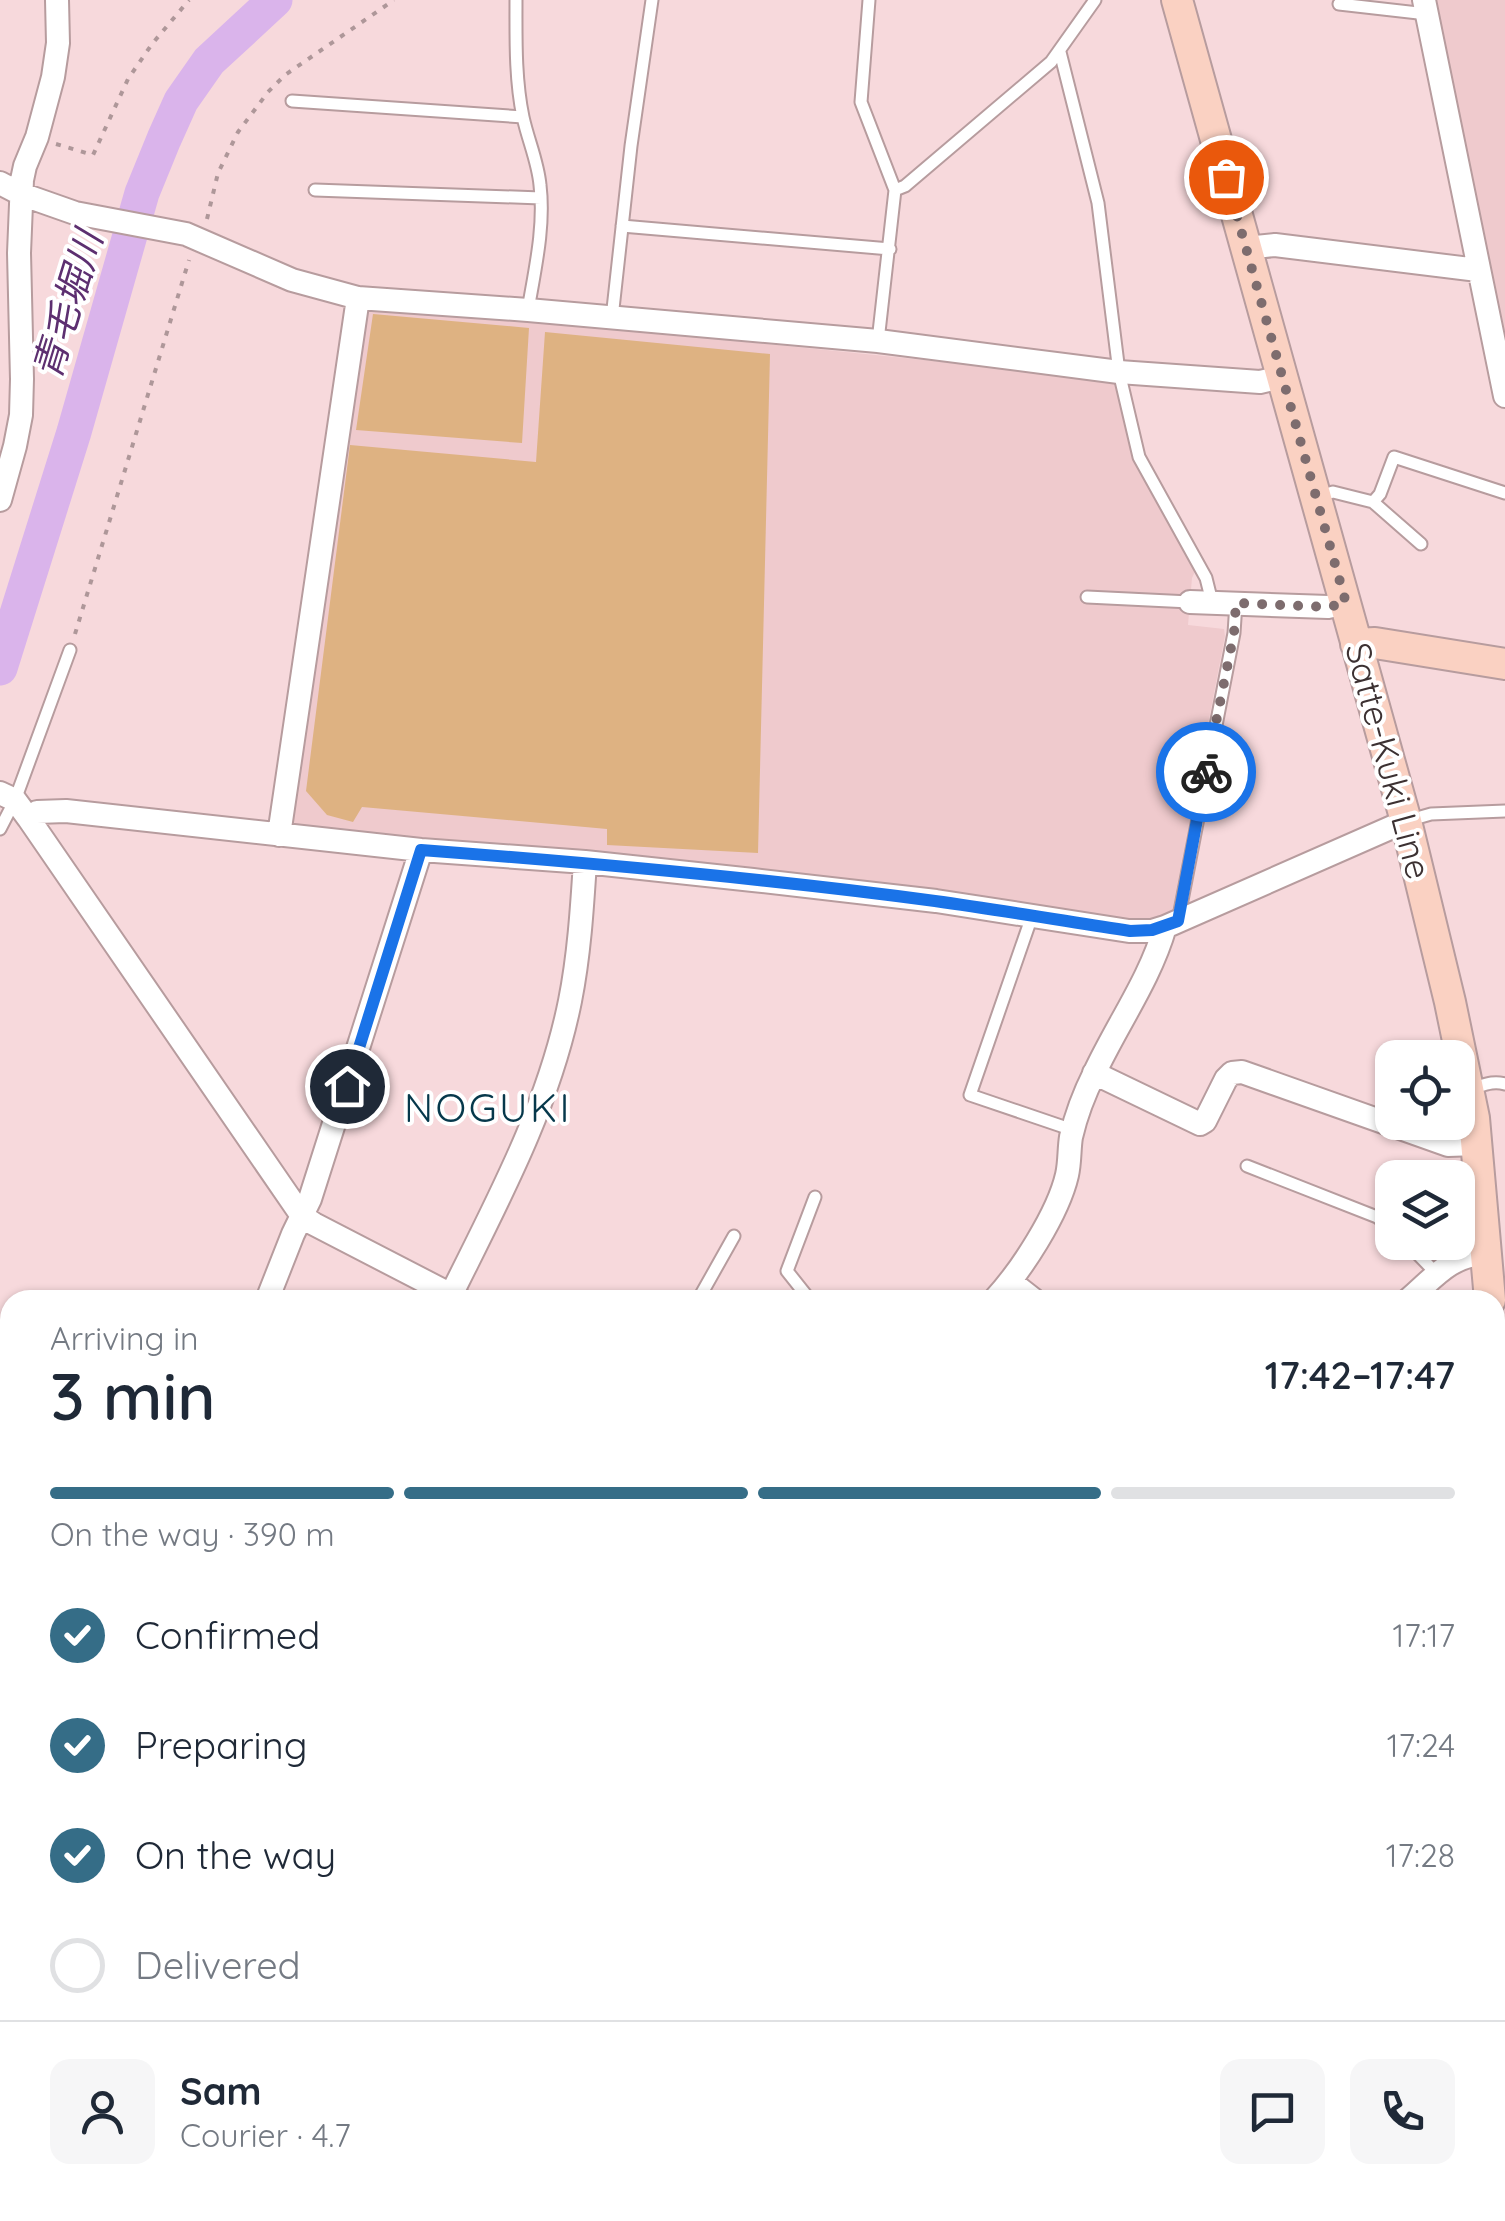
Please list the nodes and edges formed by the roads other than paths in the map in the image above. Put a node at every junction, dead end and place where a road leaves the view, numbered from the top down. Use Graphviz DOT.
graph roads {
  1 [pos="57,0"];
  2 [pos="516,0"];
  3 [pos="652,0"];
  4 [pos="869,0"];
  5 [pos="1095,0"];
  6 [pos="1177,0"];
  7 [pos="1339,4"];
  8 [pos="1425,7"];
  9 [pos="1060,52"];
  10 [pos="292,101"];
  11 [pos="524,117"];
  12 [pos="10,188"];
  13 [pos="314,190"];
  14 [pos="894,190"];
  15 [pos="540,198"];
  16 [pos="622,226"];
  17 [pos="1246,248"];
  18 [pos="890,249"];
  19 [pos="1478,270"];
  20 [pos="10,293"];
  21 [pos="358,298"];
  22 [pos="528,310"];
  23 [pos="612,318"];
  24 [pos="878,342"];
  25 [pos="1119,372"];
  26 [pos="1282,378"];
  27 [pos="1505,396"];
  28 [pos="1505,493"];
  29 [pos="1316,496"];
  30 [pos="0,500"];
  31 [pos="1373,502"];
  32 [pos="1421,544"];
  33 [pos="1087,597"];
  34 [pos="1201,602"];
  35 [pos="1236,603"];
  36 [pos="1346,603"];
  37 [pos="1356,644"];
  38 [pos="70,650"];
  39 [pos="1505,664"];
  40 [pos="13,802"];
  41 [pos="1505,810"];
  42 [pos="1406,822"];
  43 [pos="0,829"];
  44 [pos="279,835"];
  45 [pos="421,850"];
  46 [pos="585,862"];
  47 [pos="1032,916"];
  48 [pos="1172,924"];
  49 [pos="1458,1040"];
  50 [pos="1094,1072"];
  51 [pos="1505,1084"];
  52 [pos="1475,1088"];
  53 [pos="1073,1130"];
  54 [pos="1475,1132"];
  55 [pos="1477,1144"];
  56 [pos="1247,1166"];
  57 [pos="815,1197"];
  58 [pos="302,1216"];
  59 [pos="1375,1217"];
  60 [pos="734,1236"];
  61 [pos="1486,1253"];
  62 [pos="1423,1260"];
  63 [pos="1437,1274"];
  64 [pos="1010,1282"];
  65 [pos="271,1290"];
  66 [pos="442,1290"];
  67 [pos="459,1290"];
  68 [pos="704,1290"];
  69 [pos="802,1290"];
  70 [pos="1003,1290"];
  71 [pos="1021,1290"];
  72 [pos="1419,1290"];
  73 [pos="1491,1290"];
  1 -- 12 [label="street"];
  2 -- 11 [label="lane"];
  3 -- 16 [label="lane"];
  4 -- 14 [label="lane"];
  5 -- 9 [label="lane"];
  6 -- 17 [label="main road, Satte-Kuki Line"];
  7 -- 8 [label="lane"];
  8 -- 19 [label="street"];
  9 -- 14 [label="lane"];
  9 -- 25 [label="lane"];
  10 -- 11 [label="lane"];
  11 -- 15 [label="lane"];
  12 -- 20 [label="street"];
  12 -- 21 [label="street"];
  13 -- 15 [label="lane"];
  14 -- 18 [label="lane"];
  15 -- 22 [label="lane"];
  16 -- 18 [label="lane"];
  16 -- 23 [label="lane"];
  17 -- 19 [label="street"];
  17 -- 26 [label="main road, Satte-Kuki Line"];
  18 -- 24 [label="lane"];
  19 -- 27 [label="street"];
  20 -- 30 [label="street"];
  21 -- 22 [label="street"];
  21 -- 44 [label="street"];
  22 -- 23 [label="street"];
  23 -- 24 [label="street"];
  24 -- 25 [label="street"];
  25 -- 26 [label="street"];
  25 -- 34 [label="lane"];
  26 -- 29 [label="main road, Satte-Kuki Line"];
  28 -- 31 [label="lane"];
  29 -- 31 [label="lane"];
  29 -- 36 [label="main road, Satte-Kuki Line"];
  31 -- 32 [label="lane"];
  33 -- 34 [label="lane"];
  34 -- 35 [label="street"];
  35 -- 36 [label="street"];
  35 -- 48 [label="lane"];
  36 -- 37 [label="main road, Satte-Kuki Line"];
  37 -- 39 [label="main road"];
  37 -- 42 [label="main road, Satte-Kuki Line"];
  38 -- 40 [label="lane"];
  40 -- 43 [label="lane"];
  40 -- 44 [label="street"];
  40 -- 58 [label="street"];
  41 -- 42 [label="lane"];
  42 -- 48 [label="street"];
  42 -- 49 [label="main road, Satte-Kuki Line"];
  44 -- 45 [label="street"];
  45 -- 46 [label="street"];
  45 -- 58 [label="street"];
  46 -- 47 [label="street"];
  46 -- 67 [label="street"];
  47 -- 48 [label="street"];
  47 -- 53 [label="lane"];
  48 -- 50 [label="street"];
  50 -- 53 [label="street"];
  50 -- 55 [label="street"];
  51 -- 52 [label="lane"];
  53 -- 64 [label="street"];
  54 -- 55 [label="main road, Satte-Kuki Line"];
  55 -- 61 [label="main road, Satte-Kuki Line"];
  56 -- 59 [label="lane"];
  57 -- 69 [label="lane"];
  58 -- 65 [label="street"];
  58 -- 66 [label="street"];
  60 -- 68 [label="lane"];
  61 -- 63 [label="street"];
  61 -- 73 [label="main road, Satte-Kuki Line"];
  62 -- 63 [label="lane"];
  63 -- 72 [label="street"];
  64 -- 70 [label="street"];
  64 -- 71 [label="street"];
}
